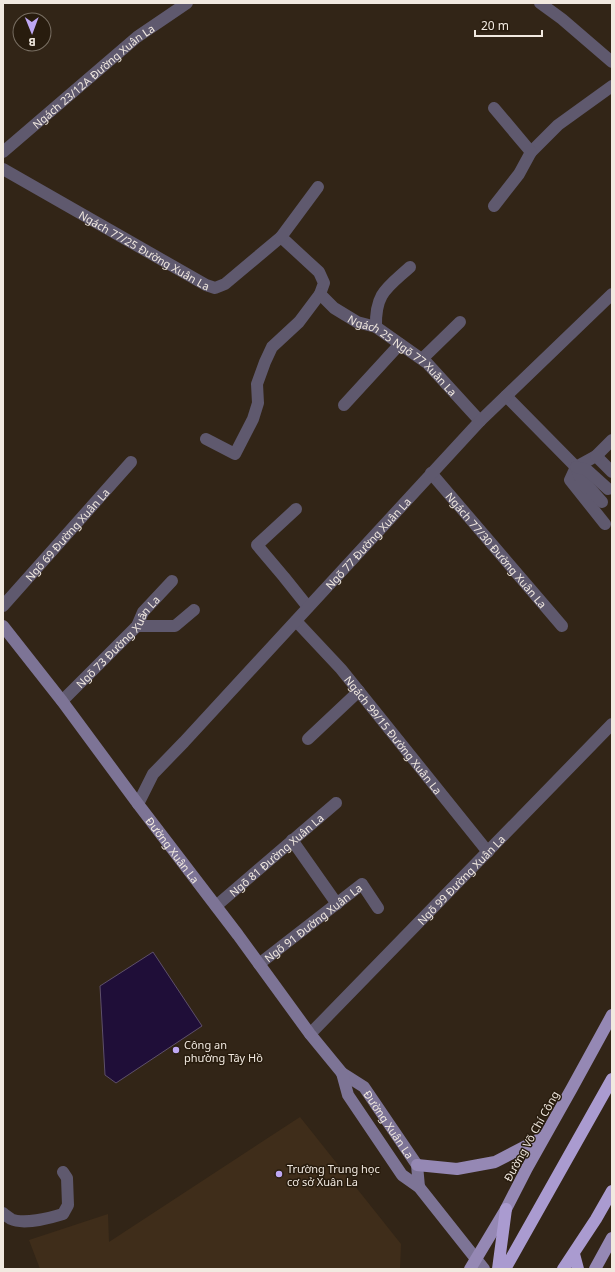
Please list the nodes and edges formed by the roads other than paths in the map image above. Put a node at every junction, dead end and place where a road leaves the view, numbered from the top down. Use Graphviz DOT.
graph roads {
  1 [pos="187,3"];
  2 [pos="540,3"];
  3 [pos="612,62"];
  4 [pos="612,86"];
  5 [pos="494,108"];
  6 [pos="3,152"];
  7 [pos="531,152"];
  8 [pos="3,169"];
  9 [pos="318,187"];
  10 [pos="494,206"];
  11 [pos="281,236"];
  12 [pos="410,267"];
  13 [pos="320,294"];
  14 [pos="612,294"];
  15 [pos="460,322"];
  16 [pos="376,327"];
  17 [pos="400,344"];
  18 [pos="422,359"];
  19 [pos="506,396"];
  20 [pos="344,405"];
  21 [pos="480,421"];
  22 [pos="206,439"];
  23 [pos="612,440"];
  24 [pos="596,456"];
  25 [pos="131,462"];
  26 [pos="576,467"];
  27 [pos="612,472"];
  28 [pos="431,473"];
  29 [pos="608,489"];
  30 [pos="602,502"];
  31 [pos="296,509"];
  32 [pos="605,524"];
  33 [pos="172,582"];
  34 [pos="3,606"];
  35 [pos="308,607"];
  36 [pos="194,610"];
  37 [pos="296,621"];
  38 [pos="3,626"];
  39 [pos="137,626"];
  40 [pos="562,626"];
  41 [pos="359,691"];
  42 [pos="62,701"];
  43 [pos="612,724"];
  44 [pos="308,739"];
  45 [pos="336,803"];
  46 [pos="138,804"];
  47 [pos="292,840"];
  48 [pos="488,852"];
  49 [pos="337,904"];
  50 [pos="216,906"];
  51 [pos="378,908"];
  52 [pos="260,964"];
  53 [pos="612,1015"];
  54 [pos="310,1034"];
  55 [pos="342,1073"];
  56 [pos="612,1079"];
  57 [pos="545,1136"];
  58 [pos="417,1165"];
  59 [pos="63,1172"];
  60 [pos="419,1187"];
  61 [pos="612,1191"];
  62 [pos="506,1209"];
  63 [pos="3,1213"];
  64 [pos="612,1238"];
  65 [pos="574,1254"];
  66 [pos="477,1266"];
  67 [pos="498,1269"];
  68 [pos="505,1269"];
  69 [pos="563,1269"];
  70 [pos="578,1269"];
  71 [pos="595,1269"];
  1 -- 6 [label="street, Ngách 23/12A Đường Xuân La"];
  2 -- 3 [label="street"];
  4 -- 7 [label="street"];
  5 -- 7 [label="street"];
  7 -- 10 [label="street"];
  8 -- 11 [label="street, Ngách 77/25 Đường Xuân La"];
  9 -- 11 [label="street, Ngách 77/25 Đường Xuân La"];
  11 -- 13 [label="street"];
  12 -- 16 [label="street"];
  13 -- 16 [label="street, Ngách 25 Ngõ 77 Xuân La"];
  13 -- 22 [label="street"];
  14 -- 19 [label="street, Ngõ 77 Đường Xuân La"];
  15 -- 18 [label="street"];
  16 -- 17 [label="street, Ngách 25 Ngõ 77 Xuân La"];
  17 -- 18 [label="street, Ngách 25 Ngõ 77 Xuân La"];
  17 -- 20 [label="street"];
  18 -- 21 [label="street, Ngách 25 Ngõ 77 Xuân La"];
  19 -- 21 [label="street, Ngõ 77 Đường Xuân La"];
  19 -- 26 [label="street"];
  21 -- 28 [label="street, Ngõ 77 Đường Xuân La"];
  23 -- 24 [label="street"];
  24 -- 26 [label="street"];
  24 -- 27 [label="street"];
  25 -- 34 [label="street, Ngõ 69 Đường Xuân La"];
  26 -- 29 [label="street"];
  26 -- 30 [label="street"];
  26 -- 32 [label="street"];
  28 -- 35 [label="street, Ngõ 77 Đường Xuân La"];
  28 -- 40 [label="street, Ngách 77/30 Đường Xuân La"];
  31 -- 35 [label="street"];
  33 -- 39 [label="street, Ngõ 73 Đường Xuân La"];
  35 -- 37 [label="street, Ngõ 77 Đường Xuân La"];
  36 -- 39 [label="street"];
  37 -- 41 [label="street, Ngách 99/15 Đường Xuân La"];
  37 -- 46 [label="street, Ngõ 77 Đường Xuân La"];
  38 -- 42 [label="street, Đường Xuân La"];
  39 -- 42 [label="street, Ngõ 73 Đường Xuân La"];
  41 -- 44 [label="street"];
  41 -- 48 [label="street, Ngách 99/15 Đường Xuân La"];
  42 -- 46 [label="street, Đường Xuân La"];
  43 -- 48 [label="street, Ngõ 99 Đường Xuân La"];
  45 -- 47 [label="street, Ngõ 81 Đường Xuân La"];
  46 -- 50 [label="street, Đường Xuân La"];
  47 -- 49 [label="street"];
  47 -- 50 [label="street, Ngõ 81 Đường Xuân La"];
  48 -- 54 [label="street, Ngõ 99 Đường Xuân La"];
  49 -- 51 [label="street, Ngõ 91 Đường Xuân La"];
  49 -- 52 [label="street, Ngõ 91 Đường Xuân La"];
  50 -- 52 [label="street, Đường Xuân La"];
  52 -- 54 [label="street, Đường Xuân La"];
  53 -- 57 [label="main road, Đường Võ Chí Công"];
  54 -- 55 [label="street, Đường Xuân La"];
  55 -- 58 [label="street, Đường Xuân La"];
  55 -- 60 [label="street, Đường Xuân La"];
  56 -- 68 [label="highway"];
  57 -- 58 [label="main road"];
  57 -- 62 [label="main road, Đường Võ Chí Công"];
  58 -- 60 [label="street, Đường Xuân La"];
  59 -- 63 [label="street"];
  60 -- 66 [label="street, Đường Xuân La"];
  61 -- 65 [label="highway"];
  62 -- 66 [label="main road, Đường Võ Chí Công"];
  62 -- 67 [label="highway"];
  64 -- 71 [label="main road"];
  65 -- 69 [label="highway"];
  65 -- 70 [label="highway"];
}
